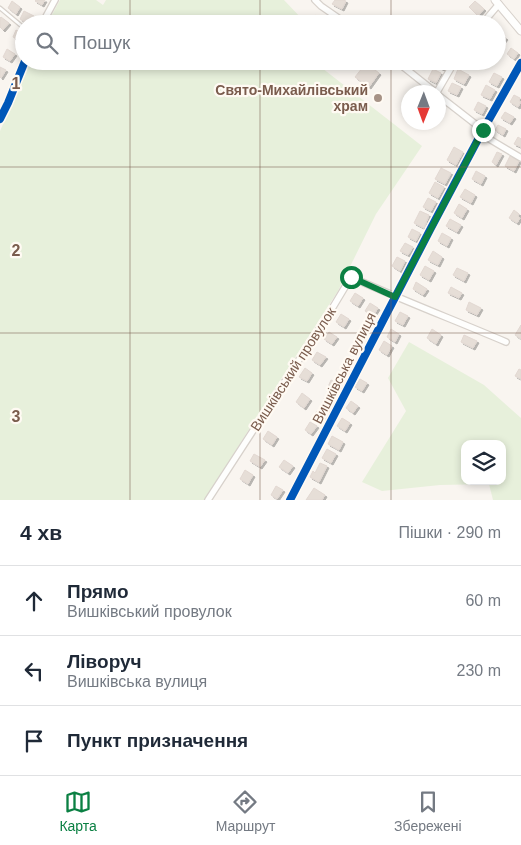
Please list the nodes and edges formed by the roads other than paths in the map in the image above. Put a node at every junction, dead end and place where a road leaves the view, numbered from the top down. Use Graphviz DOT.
graph roads {
  1 [pos="55,0"];
  2 [pos="315,0"];
  3 [pos="497,2"];
  4 [pos="0,8"];
  5 [pos="47,15"];
  6 [pos="334,15"];
  7 [pos="488,15"];
  8 [pos="15,20"];
  9 [pos="521,31"];
  10 [pos="521,63"];
  11 [pos="21,70"];
  12 [pos="408,70"];
  13 [pos="450,70"];
  14 [pos="427,85"];
  15 [pos="442,85"];
  16 [pos="446,101"];
  17 [pos="0,119"];
  18 [pos="482,132"];
  19 [pos="521,158"];
  20 [pos="395,297"];
  21 [pos="506,342"];
  22 [pos="208,500"];
  23 [pos="290,500"];
  1 -- 5 [label="street"];
  2 -- 6 [label="street"];
  3 -- 7 [label="street"];
  3 -- 9 [label="street"];
  4 -- 8 [label="lane"];
  10 -- 18 [label="street, Вишківська вулиця"];
  11 -- 17 [label="street"];
  12 -- 14 [label="street"];
  13 -- 15 [label="street"];
  16 -- 18 [label="street"];
  18 -- 19 [label="street"];
  18 -- 20 [label="street, Вишківська вулиця"];
  20 -- 21 [label="street"];
  20 -- 22 [label="street, Вишківський провулок"];
  20 -- 23 [label="street, Вишківська вулиця"];
}
